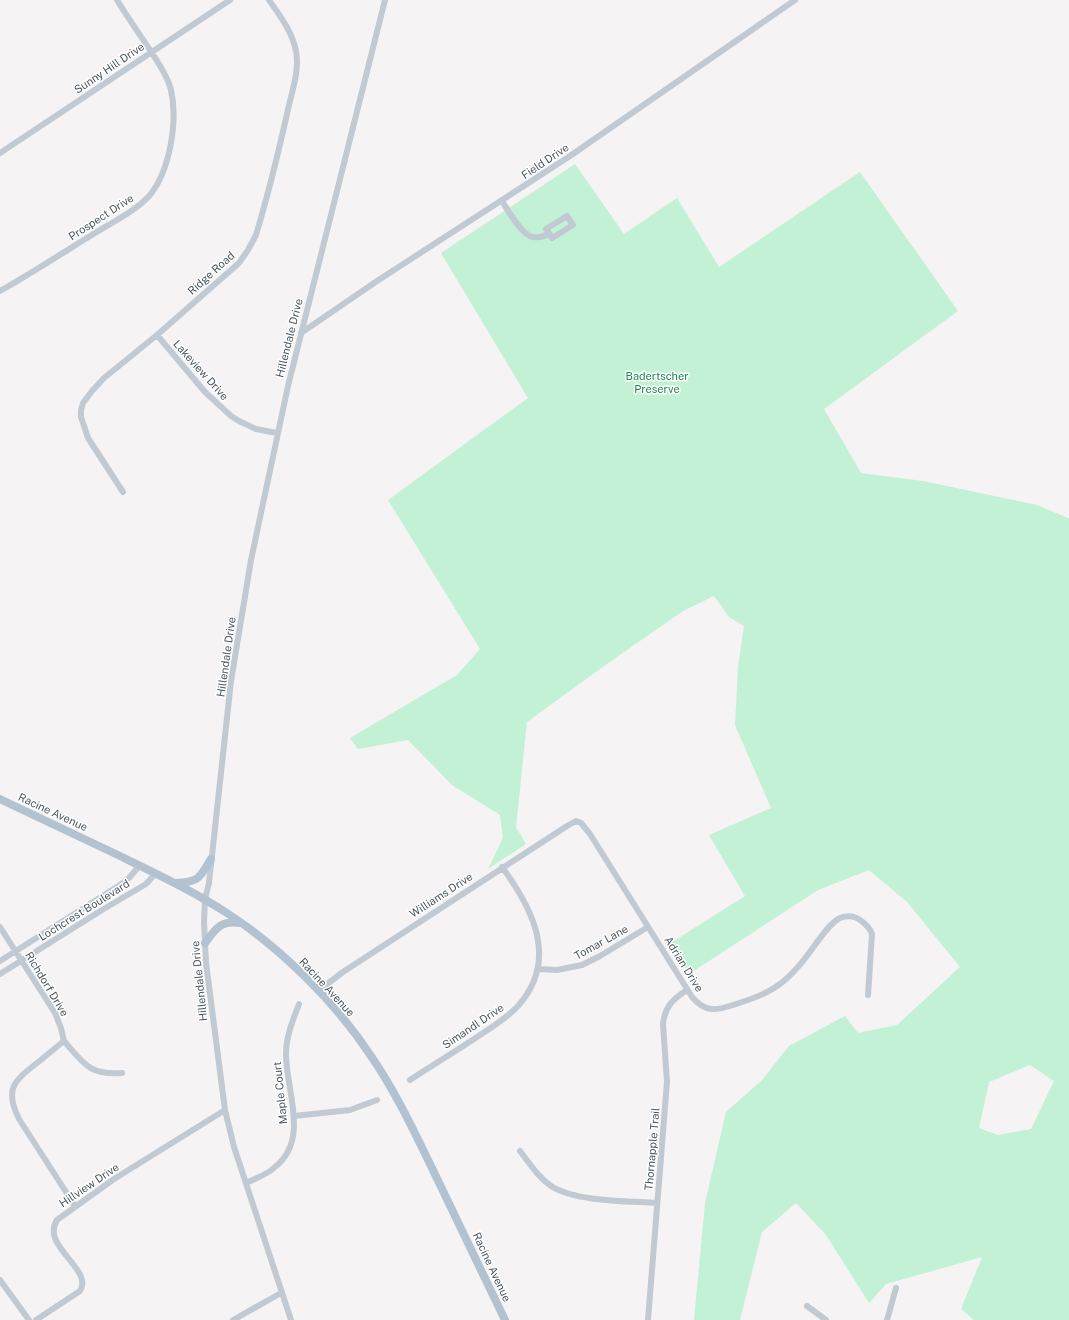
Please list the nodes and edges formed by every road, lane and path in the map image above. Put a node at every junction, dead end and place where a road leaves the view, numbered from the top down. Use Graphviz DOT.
graph roads {
  1 [pos="117,0"];
  2 [pos="230,0"];
  3 [pos="269,0"];
  4 [pos="384,0"];
  5 [pos="795,0"];
  6 [pos="151,52"];
  7 [pos="0,153"];
  8 [pos="502,201"];
  9 [pos="549,233"];
  10 [pos="0,291"];
  11 [pos="301,333"];
  12 [pos="157,335"];
  13 [pos="277,433"];
  14 [pos="123,492"];
  15 [pos="0,799"];
  16 [pos="579,821"];
  17 [pos="211,859"];
  18 [pos="140,865"];
  19 [pos="502,868"];
  20 [pos="156,873"];
  21 [pos="176,883"];
  22 [pos="205,899"];
  23 [pos="242,924"];
  24 [pos="0,927"];
  25 [pos="648,927"];
  26 [pos="204,943"];
  27 [pos="16,952"];
  28 [pos="0,961"];
  29 [pos="22,961"];
  30 [pos="538,968"];
  31 [pos="0,974"];
  32 [pos="687,990"];
  33 [pos="318,991"];
  34 [pos="868,995"];
  35 [pos="299,1004"];
  36 [pos="64,1041"];
  37 [pos="122,1073"];
  38 [pos="410,1080"];
  39 [pos="376,1100"];
  40 [pos="226,1110"];
  41 [pos="294,1116"];
  42 [pos="520,1151"];
  43 [pos="246,1183"];
  44 [pos="657,1203"];
  45 [pos="75,1206"];
  46 [pos="0,1280"];
  47 [pos="896,1288"];
  48 [pos="281,1293"];
  49 [pos="807,1306"];
  50 [pos="29,1320"];
  51 [pos="36,1320"];
  52 [pos="233,1320"];
  53 [pos="290,1320"];
  54 [pos="505,1320"];
  55 [pos="648,1320"];
  56 [pos="826,1320"];
  57 [pos="887,1320"];
  1 -- 6 [label="street, Prospect Drive"];
  2 -- 6 [label="street, Sunny Hill Drive"];
  3 -- 12 [label="street, Ridge Road"];
  4 -- 11 [label="street, Hillendale Drive"];
  5 -- 8 [label="street, Field Drive"];
  6 -- 7 [label="street, Sunny Hill Drive"];
  6 -- 10 [label="street, Prospect Drive"];
  8 -- 9 [label="street"];
  8 -- 11 [label="street, Field Drive"];
  11 -- 13 [label="street, Hillendale Drive"];
  12 -- 13 [label="street, Lakeview Drive"];
  12 -- 14 [label="street, Ridge Road"];
  13 -- 17 [label="street, Hillendale Drive"];
  15 -- 18 [label="main road, Racine Avenue"];
  16 -- 19 [label="street, Williams Drive"];
  16 -- 25 [label="street, Adrian Drive"];
  17 -- 21 [label="main road"];
  17 -- 22 [label="street, Hillendale Drive"];
  18 -- 20 [label="main road, Racine Avenue"];
  18 -- 27 [label="street, Lochcrest Boulevard"];
  19 -- 30 [label="street, Simandl Drive"];
  19 -- 33 [label="street, Williams Drive"];
  20 -- 21 [label="main road, Racine Avenue"];
  20 -- 29 [label="street, Lochcrest Boulevard"];
  21 -- 22 [label="main road, Racine Avenue"];
  22 -- 23 [label="main road, Racine Avenue"];
  22 -- 26 [label="street, Hillendale Drive"];
  23 -- 26 [label="main road"];
  23 -- 33 [label="main road, Racine Avenue"];
  24 -- 27 [label="street, Richdorf Drive"];
  25 -- 30 [label="street, Tomar Lane"];
  25 -- 32 [label="street, Adrian Drive"];
  26 -- 40 [label="street, Hillendale Drive"];
  27 -- 28 [label="street, Lochcrest Boulevard"];
  27 -- 29 [label="street, Richdorf Drive"];
  29 -- 31 [label="street, Lochcrest Boulevard"];
  29 -- 36 [label="street, Richdorf Drive"];
  30 -- 38 [label="street, Simandl Drive"];
  32 -- 34 [label="street, Adrian Drive"];
  32 -- 44 [label="street, Thornapple Trail"];
  33 -- 54 [label="main road, Racine Avenue"];
  35 -- 41 [label="street, Maple Court"];
  36 -- 37 [label="street"];
  36 -- 45 [label="street"];
  39 -- 41 [label="street"];
  40 -- 43 [label="street, Hillendale Drive"];
  40 -- 45 [label="street, Hillview Drive"];
  41 -- 43 [label="street, Maple Court"];
  42 -- 44 [label="street"];
  43 -- 48 [label="street, Hillendale Drive"];
  44 -- 55 [label="street, Thornapple Trail"];
  45 -- 51 [label="street, Hillview Drive"];
  46 -- 50 [label="street"];
  47 -- 57 [label="street"];
  48 -- 52 [label="street"];
  48 -- 53 [label="street, Hillendale Drive"];
  49 -- 56 [label="street"];
}
